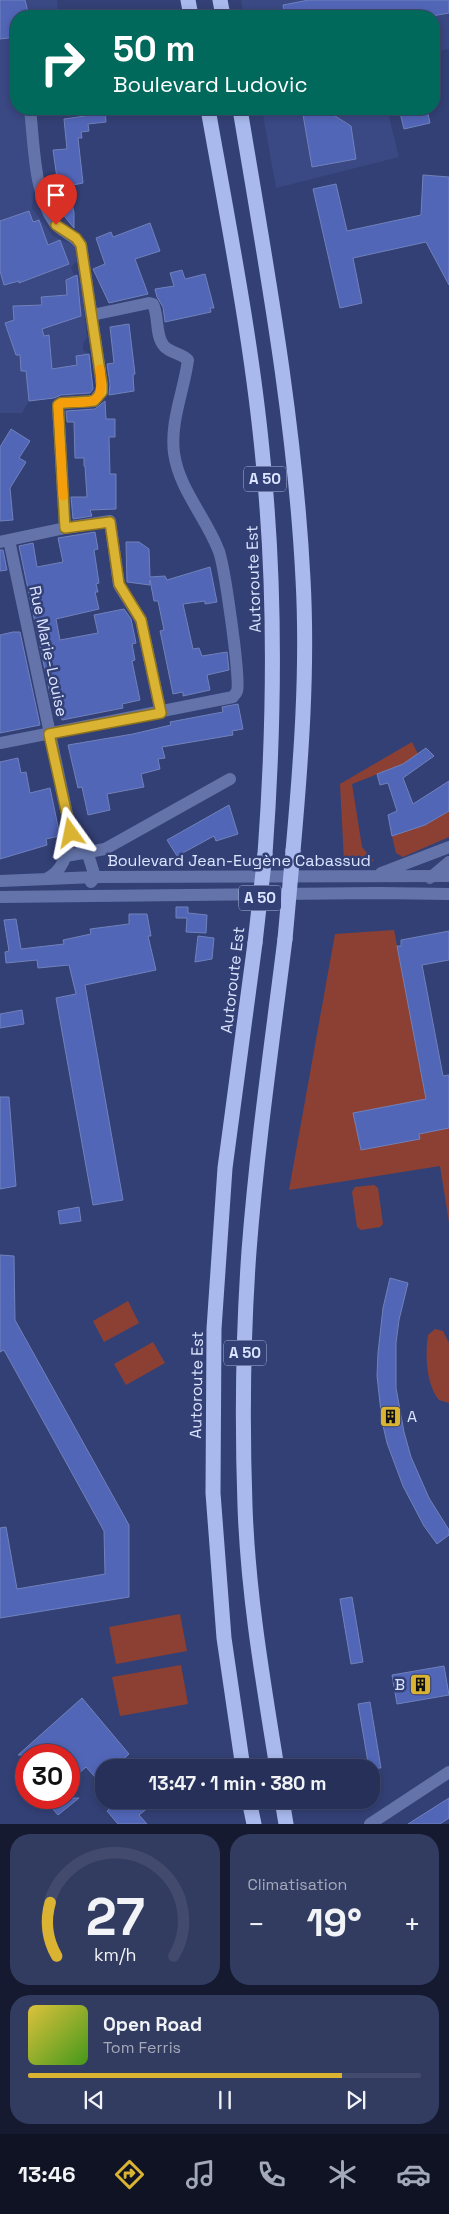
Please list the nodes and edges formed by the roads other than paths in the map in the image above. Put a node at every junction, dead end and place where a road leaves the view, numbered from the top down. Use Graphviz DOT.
graph roads {
  1 [pos="31,115"];
  2 [pos="209,115"];
  3 [pos="241,115"];
  4 [pos="92,314"];
  5 [pos="65,528"];
  6 [pos="4,541"];
  7 [pos="161,713"];
  8 [pos="49,734"];
  9 [pos="0,743"];
  10 [pos="230,779"];
  11 [pos="71,833"];
  12 [pos="449,847"];
  13 [pos="87,851"];
  14 [pos="66,856"];
  15 [pos="449,862"];
  16 [pos="374,876"];
  17 [pos="434,876"];
  18 [pos="449,876"];
  19 [pos="95,877"];
  20 [pos="46,879"];
  21 [pos="0,881"];
  22 [pos="378,893"];
  23 [pos="449,894"];
  24 [pos="47,897"];
  25 [pos="0,898"];
  26 [pos="242,1759"];
  27 [pos="276,1759"];
  28 [pos="449,1772"];
  29 [pos="252,1809"];
  30 [pos="284,1809"];
  31 [pos="254,1824"];
  32 [pos="286,1824"];
  33 [pos="370,1824"];
  1 -- 4 [label="street"];
  2 -- 26 [label="highway, Autoroute Est / A 50, bridge"];
  3 -- 27 [label="highway, A 50, bridge"];
  4 -- 5 [label="street"];
  4 -- 7 [label="street"];
  5 -- 6 [label="street"];
  5 -- 7 [label="street"];
  6 -- 8 [label="street, Rue Marie-Louise"];
  7 -- 8 [label="street"];
  8 -- 9 [label="street"];
  8 -- 11 [label="street, Rue Marie-Louise"];
  10 -- 13 [label="street, Boulevard Jean-Eugène Cabassud"];
  11 -- 13 [label="street"];
  11 -- 14 [label="street, Rue Marie-Louise"];
  12 -- 16 [label="street"];
  13 -- 14 [label="street, Boulevard Jean-Eugène Cabassud"];
  13 -- 19 [label="street"];
  14 -- 20 [label="street, Rue Marie-Louise"];
  15 -- 17 [label="street"];
  16 -- 17 [label="street, Boulevard Jean-Eugène Cabassud"];
  16 -- 19 [label="street, Boulevard Jean-Eugène Cabassud"];
  17 -- 18 [label="street, Boulevard Jean-Eugène Cabassud"];
  17 -- 22 [label="street"];
  19 -- 20 [label="street, Boulevard Jean-Eugène Cabassud"];
  19 -- 24 [label="street"];
  20 -- 21 [label="street, Boulevard Jean-Eugène Cabassud"];
  22 -- 23 [label="street, Boulevard Jean-Eugène Cabassud"];
  22 -- 24 [label="street, Boulevard Jean-Eugène Cabassud"];
  24 -- 25 [label="street, Boulevard Jean-Eugène Cabassud"];
  28 -- 33 [label="street"];
  29 -- 31 [label="highway"];
  30 -- 32 [label="highway"];
}
